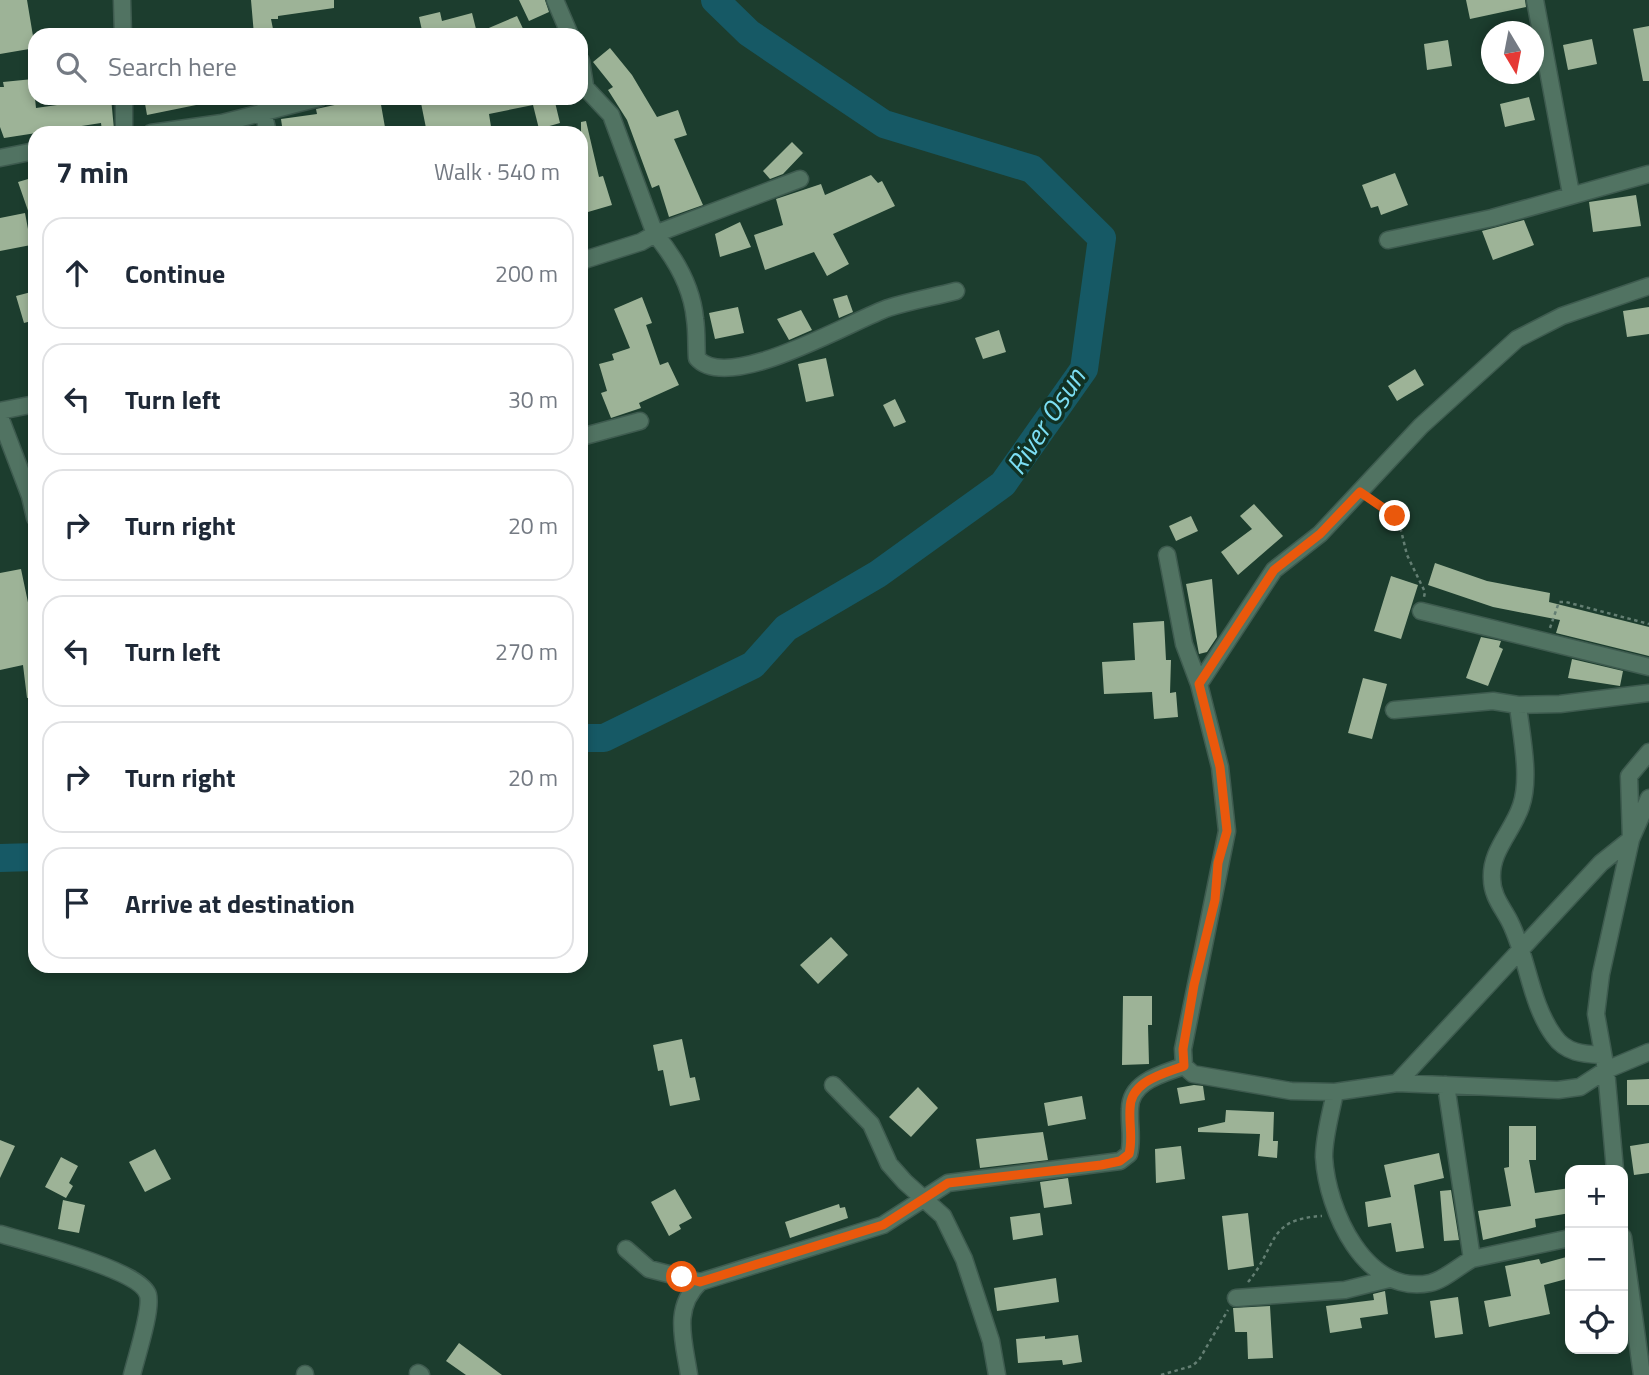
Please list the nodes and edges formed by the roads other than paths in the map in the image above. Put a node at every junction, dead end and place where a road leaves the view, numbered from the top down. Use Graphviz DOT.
graph roads {
  1 [pos="122,0"];
  2 [pos="555,0"];
  3 [pos="1535,0"];
  4 [pos="123,28"];
  5 [pos="567,28"];
  6 [pos="588,90"];
  7 [pos="124,105"];
  8 [pos="289,105"];
  9 [pos="263,111"];
  10 [pos="124,126"];
  11 [pos="201,126"];
  12 [pos="266,126"];
  13 [pos="28,152"];
  14 [pos="0,158"];
  15 [pos="1649,174"];
  16 [pos="800,179"];
  17 [pos="1571,194"];
  18 [pos="655,234"];
  19 [pos="1388,240"];
  20 [pos="588,259"];
  21 [pos="1649,286"];
  22 [pos="956,291"];
  23 [pos="28,405"];
  24 [pos="0,411"];
  25 [pos="0,417"];
  26 [pos="640,421"];
  27 [pos="588,435"];
  28 [pos="28,491"];
  29 [pos="1167,555"];
  30 [pos="1421,611"];
  31 [pos="1649,667"];
  32 [pos="1199,684"];
  33 [pos="1649,693"];
  34 [pos="1518,705"];
  35 [pos="1394,710"];
  36 [pos="1649,752"];
  37 [pos="1649,798"];
  38 [pos="1631,839"];
  39 [pos="1521,949"];
  40 [pos="1649,1052"];
  41 [pos="1604,1063"];
  42 [pos="1184,1066"];
  43 [pos="1396,1083"];
  44 [pos="833,1085"];
  45 [pos="1446,1085"];
  46 [pos="1335,1092"];
  47 [pos="1614,1165"];
  48 [pos="925,1197"];
  49 [pos="0,1234"];
  50 [pos="1565,1239"];
  51 [pos="626,1249"];
  52 [pos="1472,1259"];
  53 [pos="1389,1279"];
  54 [pos="700,1282"];
  55 [pos="1628,1282"];
  56 [pos="1236,1298"];
  57 [pos="132,1375"];
  58 [pos="690,1375"];
  59 [pos="997,1375"];
  60 [pos="1642,1375"];
  1 -- 4 [label="street"];
  2 -- 5 [label="street"];
  3 -- 17 [label="street"];
  6 -- 18 [label="street"];
  7 -- 10 [label="street"];
  8 -- 9 [label="street"];
  9 -- 11 [label="street"];
  9 -- 12 [label="street"];
  13 -- 14 [label="street"];
  15 -- 17 [label="street"];
  16 -- 18 [label="street"];
  17 -- 19 [label="street"];
  18 -- 20 [label="street"];
  18 -- 22 [label="street"];
  21 -- 32 [label="street"];
  23 -- 24 [label="street"];
  25 -- 28 [label="street"];
  26 -- 27 [label="street"];
  29 -- 32 [label="street"];
  30 -- 31 [label="street"];
  32 -- 42 [label="street"];
  33 -- 34 [label="street"];
  34 -- 35 [label="street"];
  34 -- 39 [label="street"];
  36 -- 38 [label="street"];
  37 -- 38 [label="street"];
  38 -- 39 [label="street"];
  38 -- 41 [label="street"];
  39 -- 41 [label="street"];
  39 -- 43 [label="street"];
  40 -- 41 [label="street"];
  41 -- 45 [label="street"];
  41 -- 47 [label="street"];
  42 -- 46 [label="street"];
  42 -- 48 [label="street"];
  43 -- 45 [label="street"];
  43 -- 46 [label="street"];
  44 -- 48 [label="street"];
  45 -- 52 [label="street"];
  46 -- 53 [label="street"];
  48 -- 54 [label="street"];
  48 -- 59 [label="street"];
  49 -- 57 [label="street"];
  50 -- 52 [label="street"];
  51 -- 54 [label="street"];
  52 -- 53 [label="street"];
  53 -- 56 [label="street"];
  54 -- 58 [label="street"];
  55 -- 60 [label="street"];
}
